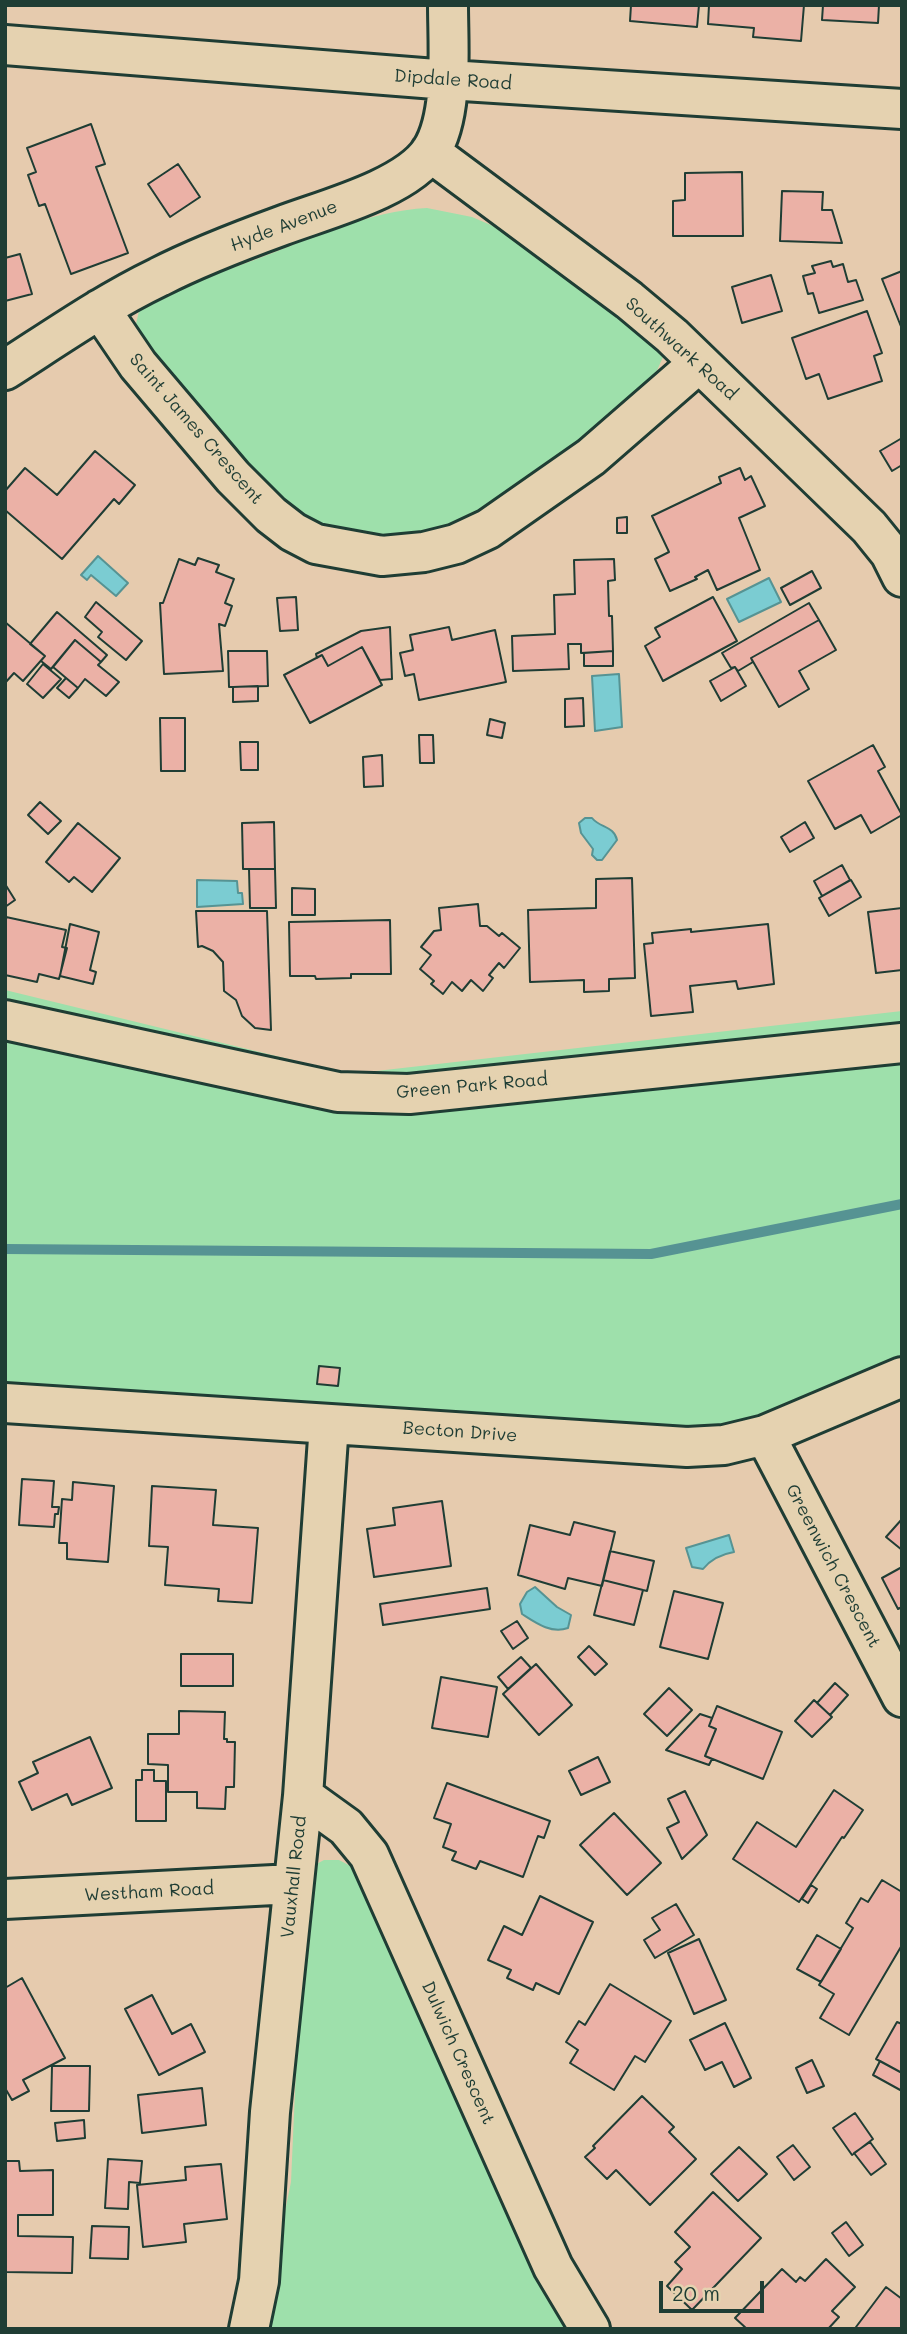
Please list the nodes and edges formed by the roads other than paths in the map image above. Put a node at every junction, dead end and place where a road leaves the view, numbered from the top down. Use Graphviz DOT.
graph roads {
  1 [pos="448,5"];
  2 [pos="5,45"];
  3 [pos="447,80"];
  4 [pos="902,109"];
  5 [pos="430,152"];
  6 [pos="100,309"];
  7 [pos="699,363"];
  8 [pos="5,370"];
  9 [pos="902,577"];
  10 [pos="5,1020"];
  11 [pos="902,1044"];
  12 [pos="902,1377"];
  13 [pos="5,1403"];
  14 [pos="329,1424"];
  15 [pos="765,1435"];
  16 [pos="902,1697"];
  17 [pos="303,1796"];
  18 [pos="293,1884"];
  19 [pos="5,1899"];
  20 [pos="249,2329"];
  21 [pos="590,2329"];
  1 -- 3 [label="street, Hyde Avenue"];
  2 -- 3 [label="street, Dipdale Road"];
  3 -- 4 [label="street, Dipdale Road"];
  3 -- 5 [label="street, Hyde Avenue"];
  5 -- 6 [label="street, Hyde Avenue"];
  5 -- 7 [label="street, Southwark Road"];
  6 -- 7 [label="street, Saint James Crescent"];
  6 -- 8 [label="street, Hyde Avenue"];
  7 -- 9 [label="street, Southwark Road"];
  10 -- 11 [label="street, Green Park Road"];
  12 -- 15 [label="street, Becton Drive"];
  13 -- 14 [label="street, Becton Drive"];
  14 -- 15 [label="street, Becton Drive"];
  14 -- 17 [label="street, Vauxhall Road"];
  15 -- 16 [label="street, Greenwich Crescent"];
  17 -- 18 [label="street, Vauxhall Road"];
  17 -- 21 [label="street, Dulwich Crescent"];
  18 -- 19 [label="street, Westham Road"];
  18 -- 20 [label="street, Vauxhall Road"];
}
